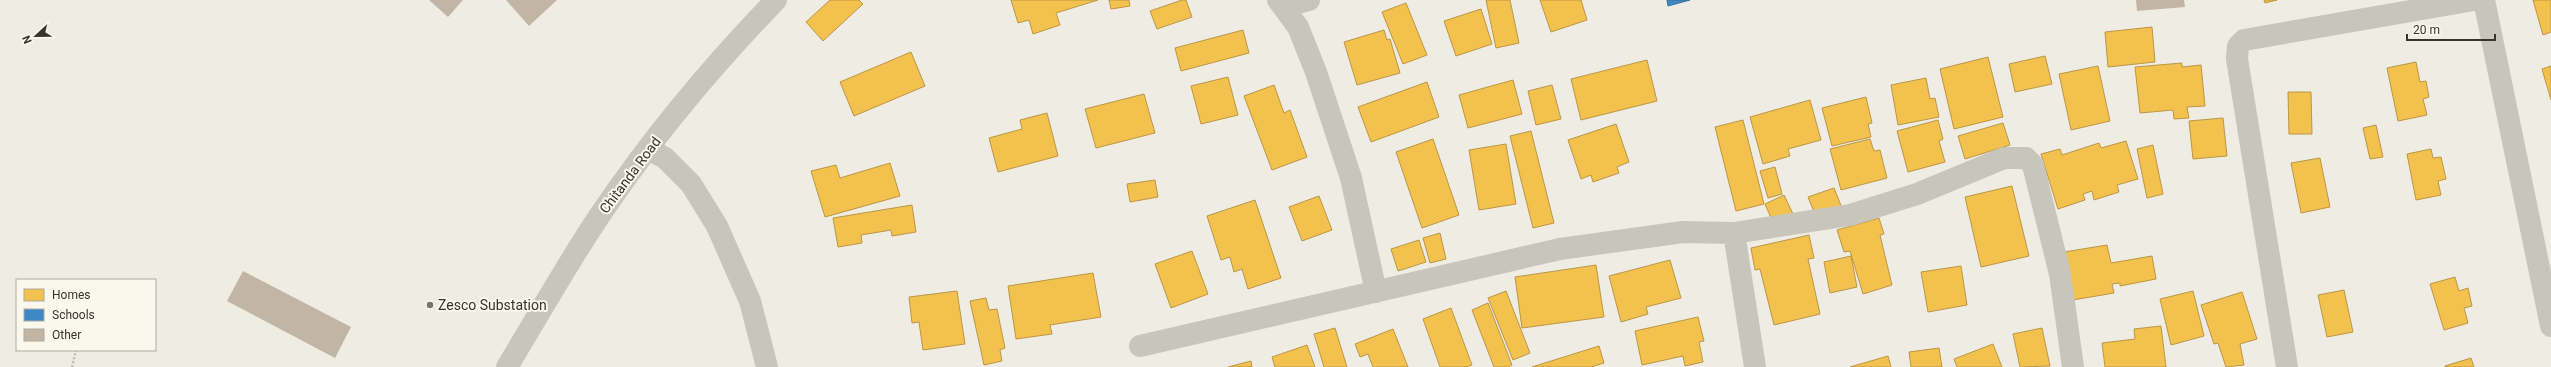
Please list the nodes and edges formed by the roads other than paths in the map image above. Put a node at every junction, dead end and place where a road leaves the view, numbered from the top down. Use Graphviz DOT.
graph roads {
  1 [pos="776,0"];
  2 [pos="1309,0"];
  3 [pos="2474,0"];
  4 [pos="2484,0"];
  5 [pos="1281,4"];
  6 [pos="648,149"];
  7 [pos="1734,233"];
  8 [pos="1376,292"];
  9 [pos="2548,296"];
  10 [pos="2551,326"];
  11 [pos="1140,346"];
  12 [pos="507,367"];
  13 [pos="767,367"];
  14 [pos="1755,367"];
  15 [pos="2073,367"];
  16 [pos="2287,367"];
  1 -- 6 [label="street, Chitanda Road"];
  2 -- 5 [label="street"];
  3 -- 16 [label="street"];
  4 -- 9 [label="street"];
  5 -- 8 [label="street"];
  6 -- 12 [label="street, Chitanda Road"];
  6 -- 13 [label="street"];
  7 -- 8 [label="street"];
  7 -- 14 [label="street"];
  7 -- 15 [label="street"];
  8 -- 11 [label="street"];
  9 -- 10 [label="street"];
}
